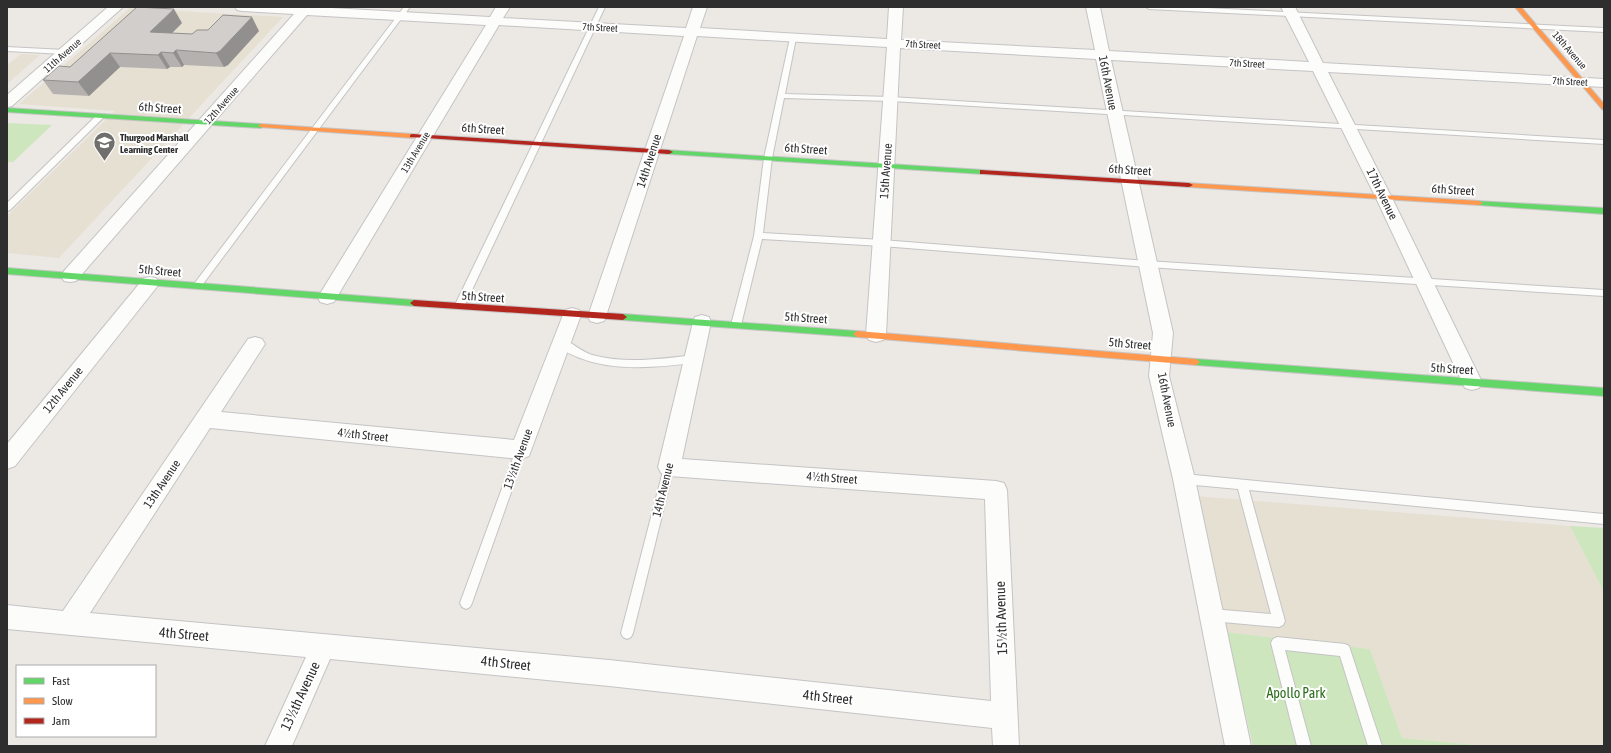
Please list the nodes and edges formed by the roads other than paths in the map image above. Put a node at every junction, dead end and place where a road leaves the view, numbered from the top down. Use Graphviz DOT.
graph roads {
  1 [pos="116,7"];
  2 [pos="242,7"];
  3 [pos="503,7"];
  4 [pos="602,7"];
  5 [pos="700,7"];
  6 [pos="896,7"];
  7 [pos="1093,7"];
  8 [pos="1149,7"];
  9 [pos="1518,7"];
  10 [pos="306,9"];
  11 [pos="1290,11"];
  12 [pos="404,12"];
  13 [pos="494,22"];
  14 [pos="1534,26"];
  15 [pos="593,27"];
  16 [pos="1604,30"];
  17 [pos="691,32"];
  18 [pos="793,38"];
  19 [pos="895,42"];
  20 [pos="7,49"];
  21 [pos="65,52"];
  22 [pos="1103,55"];
  23 [pos="1319,67"];
  24 [pos="1582,82"];
  25 [pos="1604,83"];
  26 [pos="781,96"];
  27 [pos="891,99"];
  28 [pos="7,103"];
  29 [pos="1604,108"];
  30 [pos="7,110"];
  31 [pos="1114,113"];
  32 [pos="101,116"];
  33 [pos="205,123"];
  34 [pos="1349,127"];
  35 [pos="314,130"];
  36 [pos="424,137"];
  37 [pos="1604,142"];
  38 [pos="537,145"];
  39 [pos="652,151"];
  40 [pos="768,158"];
  41 [pos="886,166"];
  42 [pos="1129,182"];
  43 [pos="1384,198"];
  44 [pos="7,208"];
  45 [pos="1604,211"];
  46 [pos="758,236"];
  47 [pos="882,243"];
  48 [pos="1147,264"];
  49 [pos="7,271"];
  50 [pos="70,276"];
  51 [pos="1424,281"];
  52 [pos="150,282"];
  53 [pos="197,286"];
  54 [pos="1604,293"];
  55 [pos="327,297"];
  56 [pos="459,307"];
  57 [pos="572,315"];
  58 [pos="598,316"];
  59 [pos="702,322"];
  60 [pos="736,325"];
  61 [pos="876,335"];
  62 [pos="562,343"];
  63 [pos="255,344"];
  64 [pos="694,358"];
  65 [pos="1161,359"];
  66 [pos="1472,382"];
  67 [pos="1604,392"];
  68 [pos="205,419"];
  69 [pos="521,450"];
  70 [pos="7,460"];
  71 [pos="669,467"];
  72 [pos="1184,479"];
  73 [pos="1242,485"];
  74 [pos="996,490"];
  75 [pos="1604,519"];
  76 [pos="466,603"];
  77 [pos="1211,615"];
  78 [pos="7,617"];
  79 [pos="69,623"];
  80 [pos="627,633"];
  81 [pos="323,647"];
  82 [pos="1005,716"];
  83 [pos="278,746"];
  84 [pos="1006,746"];
  85 [pos="1238,746"];
  86 [pos="1304,746"];
  87 [pos="1375,746"];
  1 -- 21 [label="street, 11th Avenue"];
  2 -- 10 [label="street, 7th Street"];
  3 -- 13 [label="street, 13th Avenue"];
  4 -- 15 [label="lane"];
  5 -- 17 [label="street, 14th Avenue"];
  6 -- 19 [label="street, 15th Avenue"];
  7 -- 22 [label="street, 16th Avenue"];
  8 -- 11 [label="lane"];
  9 -- 14 [label="street, 18th Avenue"];
  10 -- 12 [label="street, 7th Street"];
  10 -- 33 [label="street, 12th Avenue"];
  11 -- 14 [label="lane"];
  11 -- 23 [label="street, 17th Avenue"];
  12 -- 13 [label="street, 7th Street"];
  12 -- 35 [label="lane"];
  13 -- 15 [label="street, 7th Street"];
  13 -- 36 [label="street, 13th Avenue"];
  14 -- 16 [label="lane"];
  14 -- 24 [label="street, 18th Avenue"];
  15 -- 17 [label="street, 7th Street"];
  15 -- 38 [label="lane"];
  17 -- 18 [label="street, 7th Street"];
  17 -- 39 [label="street, 14th Avenue"];
  18 -- 19 [label="street, 7th Street"];
  18 -- 26 [label="lane"];
  19 -- 22 [label="street, 7th Street"];
  19 -- 27 [label="street, 15th Avenue"];
  20 -- 21 [label="lane"];
  21 -- 28 [label="street, 11th Avenue"];
  22 -- 23 [label="street, 7th Street"];
  22 -- 31 [label="street, 16th Avenue"];
  23 -- 24 [label="street, 7th Street"];
  23 -- 34 [label="street, 17th Avenue"];
  24 -- 25 [label="street, 7th Street"];
  24 -- 29 [label="street, 18th Avenue"];
  26 -- 27 [label="lane"];
  26 -- 40 [label="lane"];
  27 -- 31 [label="lane"];
  27 -- 41 [label="street, 15th Avenue"];
  30 -- 32 [label="street, 6th Street"];
  31 -- 34 [label="lane"];
  31 -- 42 [label="street, 16th Avenue"];
  32 -- 33 [label="street, 6th Street"];
  32 -- 44 [label="lane"];
  33 -- 35 [label="street, 6th Street"];
  33 -- 50 [label="street, 12th Avenue"];
  34 -- 37 [label="lane"];
  34 -- 43 [label="street, 17th Avenue"];
  35 -- 36 [label="street, 6th Street"];
  35 -- 53 [label="lane"];
  36 -- 38 [label="street, 6th Street"];
  36 -- 55 [label="street, 13th Avenue"];
  38 -- 39 [label="street, 6th Street"];
  38 -- 56 [label="lane"];
  39 -- 40 [label="street, 6th Street"];
  39 -- 58 [label="street, 14th Avenue"];
  40 -- 41 [label="street, 6th Street"];
  40 -- 46 [label="lane"];
  41 -- 42 [label="street, 6th Street"];
  41 -- 47 [label="street, 15th Avenue"];
  42 -- 43 [label="street, 6th Street"];
  42 -- 48 [label="street, 16th Avenue"];
  43 -- 45 [label="street, 6th Street"];
  43 -- 51 [label="street, 17th Avenue"];
  46 -- 47 [label="lane"];
  46 -- 60 [label="lane"];
  47 -- 48 [label="lane"];
  47 -- 61 [label="street, 15th Avenue"];
  48 -- 51 [label="lane"];
  48 -- 65 [label="street, 16th Avenue"];
  49 -- 50 [label="street, 5th Street"];
  50 -- 52 [label="street, 5th Street"];
  51 -- 54 [label="lane"];
  51 -- 66 [label="street, 17th Avenue"];
  52 -- 53 [label="street, 5th Street"];
  52 -- 70 [label="street, 12th Avenue"];
  53 -- 55 [label="street, 5th Street"];
  55 -- 56 [label="street, 5th Street"];
  56 -- 57 [label="street, 5th Street"];
  57 -- 58 [label="street, 5th Street"];
  57 -- 62 [label="street, 13½th Avenue"];
  58 -- 59 [label="street, 5th Street"];
  59 -- 60 [label="street, 5th Street"];
  59 -- 64 [label="street, 14th Avenue"];
  60 -- 61 [label="street, 5th Street"];
  61 -- 65 [label="street, 5th Street"];
  62 -- 64 [label="lane"];
  62 -- 69 [label="street, 13½th Avenue"];
  63 -- 68 [label="street, 13th Avenue"];
  64 -- 71 [label="street, 14th Avenue"];
  65 -- 66 [label="street, 5th Street"];
  65 -- 72 [label="street, 16th Avenue"];
  66 -- 67 [label="street, 5th Street"];
  68 -- 69 [label="street, 4½th Street"];
  68 -- 79 [label="street, 13th Avenue"];
  69 -- 76 [label="lane, 13½th Avenue"];
  71 -- 74 [label="street, 4½th Street"];
  71 -- 80 [label="lane, 14th Avenue"];
  72 -- 73 [label="lane"];
  72 -- 77 [label="street, 16th Avenue"];
  73 -- 75 [label="lane"];
  73 -- 77 [label="lane"];
  74 -- 82 [label="street, 15½th Avenue"];
  77 -- 85 [label="street, 16th Avenue"];
  78 -- 79 [label="street, 4th Street"];
  79 -- 81 [label="street, 4th Street"];
  81 -- 82 [label="street, 4th Street"];
  81 -- 83 [label="street, 13½th Avenue"];
  82 -- 84 [label="street, 15½th Avenue"];
  86 -- 87 [label="lane"];
}
